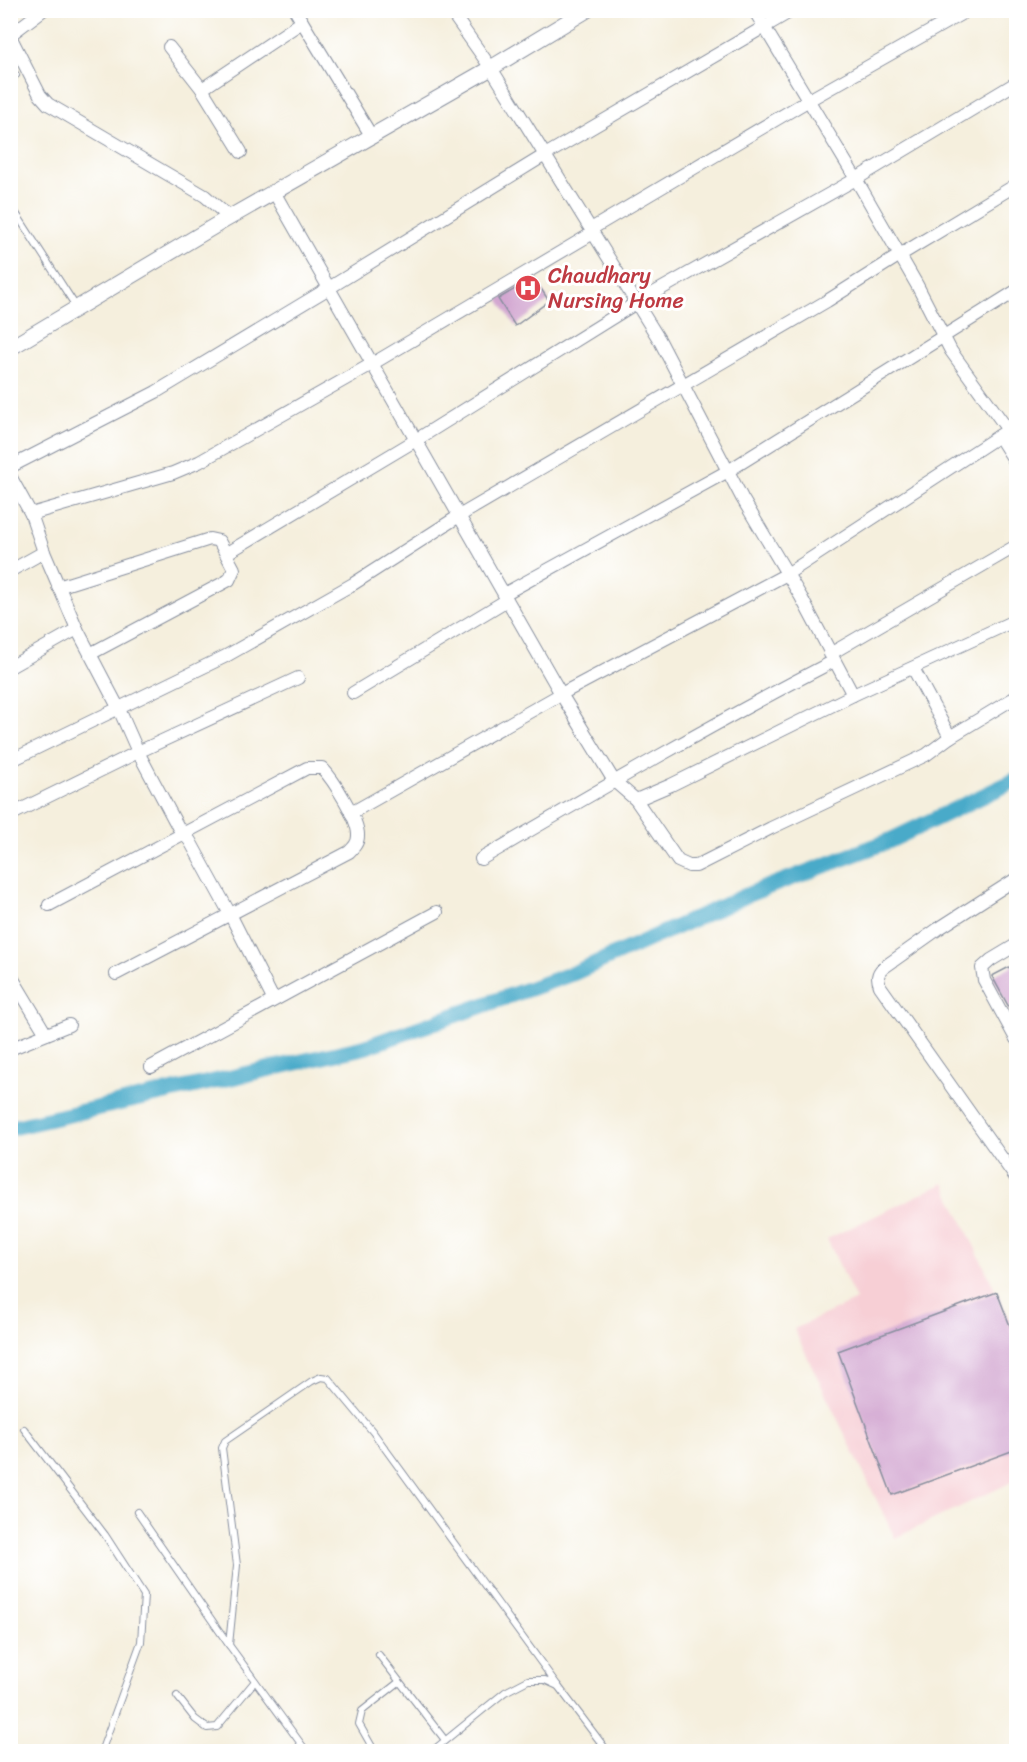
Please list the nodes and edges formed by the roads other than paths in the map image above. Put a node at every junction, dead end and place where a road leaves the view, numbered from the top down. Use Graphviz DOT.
graph roads {
  1 [pos="43,10"];
  2 [pos="295,10"];
  3 [pos="450,10"];
  4 [pos="587,10"];
  5 [pos="754,10"];
  6 [pos="793,10"];
  7 [pos="968,10"];
  8 [pos="302,22"];
  9 [pos="765,27"];
  10 [pos="10,36"];
  11 [pos="169,47"];
  12 [pos="491,68"];
  13 [pos="1017,83"];
  14 [pos="201,88"];
  15 [pos="809,100"];
  16 [pos="372,137"];
  17 [pos="242,152"];
  18 [pos="545,155"];
  19 [pos="856,179"];
  20 [pos="1017,185"];
  21 [pos="274,192"];
  22 [pos="10,204"];
  23 [pos="230,218"];
  24 [pos="592,231"];
  25 [pos="900,255"];
  26 [pos="329,288"];
  27 [pos="1017,291"];
  28 [pos="636,303"];
  29 [pos="77,308"];
  30 [pos="944,336"];
  31 [pos="10,348"];
  32 [pos="372,364"];
  33 [pos="683,386"];
  34 [pos="1008,431"];
  35 [pos="416,440"];
  36 [pos="1017,463"];
  37 [pos="10,467"];
  38 [pos="728,471"];
  39 [pos="10,476"];
  40 [pos="32,514"];
  41 [pos="459,516"];
  42 [pos="1017,546"];
  43 [pos="44,552"];
  44 [pos="227,553"];
  45 [pos="10,571"];
  46 [pos="787,574"];
  47 [pos="58,587"];
  48 [pos="505,597"];
  49 [pos="1017,620"];
  50 [pos="77,629"];
  51 [pos="90,654"];
  52 [pos="832,658"];
  53 [pos="10,667"];
  54 [pos="913,668"];
  55 [pos="298,678"];
  56 [pos="353,693"];
  57 [pos="561,694"];
  58 [pos="853,695"];
  59 [pos="1017,698"];
  60 [pos="119,710"];
  61 [pos="950,737"];
  62 [pos="138,752"];
  63 [pos="10,760"];
  64 [pos="614,781"];
  65 [pos="636,800"];
  66 [pos="351,813"];
  67 [pos="10,815"];
  68 [pos="183,834"];
  69 [pos="481,859"];
  70 [pos="1017,879"];
  71 [pos="49,905"];
  72 [pos="437,912"];
  73 [pos="230,914"];
  74 [pos="1017,945"];
  75 [pos="10,974"];
  76 [pos="116,974"];
  77 [pos="273,999"];
  78 [pos="69,1025"];
  79 [pos="46,1034"];
  80 [pos="1017,1039"];
  81 [pos="10,1049"];
  82 [pos="151,1067"];
  83 [pos="1017,1179"];
  84 [pos="24,1429"];
  85 [pos="137,1512"];
  86 [pos="229,1644"];
  87 [pos="379,1655"];
  88 [pos="255,1681"];
  89 [pos="399,1682"];
  90 [pos="558,1686"];
  91 [pos="177,1696"];
  92 [pos="445,1740"];
  93 [pos="101,1752"];
  94 [pos="307,1752"];
  95 [pos="375,1752"];
  96 [pos="430,1752"];
  97 [pos="608,1752"];
  1 -- 10 [label="street"];
  2 -- 8 [label="street"];
  3 -- 12 [label="street"];
  4 -- 12 [label="street"];
  5 -- 9 [label="street"];
  6 -- 9 [label="street"];
  7 -- 15 [label="street"];
  8 -- 14 [label="street"];
  8 -- 16 [label="street"];
  9 -- 15 [label="street"];
  9 -- 18 [label="street"];
  10 -- 23 [label="street"];
  11 -- 14 [label="street"];
  12 -- 16 [label="street"];
  12 -- 18 [label="street"];
  13 -- 19 [label="street"];
  14 -- 17 [label="street"];
  15 -- 19 [label="street"];
  15 -- 24 [label="street"];
  16 -- 21 [label="street"];
  18 -- 24 [label="street"];
  18 -- 26 [label="street"];
  19 -- 25 [label="street"];
  19 -- 28 [label="street"];
  20 -- 25 [label="street"];
  21 -- 23 [label="street"];
  21 -- 26 [label="street"];
  22 -- 29 [label="lane"];
  23 -- 29 [label="street"];
  24 -- 28 [label="street"];
  24 -- 32 [label="street"];
  25 -- 30 [label="street"];
  25 -- 33 [label="street"];
  26 -- 32 [label="street"];
  26 -- 37 [label="street"];
  27 -- 30 [label="street"];
  28 -- 33 [label="street"];
  28 -- 35 [label="street"];
  29 -- 31 [label="street"];
  30 -- 34 [label="street"];
  30 -- 38 [label="street"];
  32 -- 35 [label="street"];
  32 -- 40 [label="street"];
  33 -- 38 [label="street"];
  33 -- 41 [label="street"];
  34 -- 36 [label="street"];
  34 -- 46 [label="street"];
  35 -- 41 [label="street"];
  35 -- 44 [label="street"];
  38 -- 46 [label="street"];
  38 -- 48 [label="street"];
  39 -- 40 [label="street"];
  40 -- 43 [label="street"];
  41 -- 48 [label="street"];
  41 -- 60 [label="street"];
  42 -- 52 [label="street"];
  43 -- 45 [label="street"];
  43 -- 47 [label="street"];
  44 -- 47 [label="street"];
  44 -- 51 [label="street"];
  46 -- 52 [label="street"];
  46 -- 57 [label="street"];
  47 -- 50 [label="street"];
  48 -- 56 [label="street"];
  48 -- 57 [label="street"];
  49 -- 54 [label="street"];
  50 -- 51 [label="street"];
  50 -- 53 [label="street"];
  51 -- 60 [label="street"];
  52 -- 58 [label="street"];
  52 -- 64 [label="street"];
  54 -- 58 [label="street"];
  54 -- 61 [label="street"];
  55 -- 62 [label="street"];
  57 -- 64 [label="street"];
  57 -- 66 [label="street"];
  58 -- 65 [label="street"];
  59 -- 61 [label="street"];
  60 -- 62 [label="street"];
  60 -- 63 [label="street"];
  61 -- 65 [label="street"];
  62 -- 67 [label="street"];
  62 -- 68 [label="street"];
  64 -- 65 [label="street"];
  64 -- 69 [label="street"];
  66 -- 68 [label="street"];
  66 -- 73 [label="street"];
  68 -- 71 [label="street"];
  68 -- 73 [label="street"];
  70 -- 83 [label="street"];
  72 -- 77 [label="street"];
  73 -- 76 [label="street"];
  73 -- 77 [label="street"];
  74 -- 80 [label="street"];
  75 -- 79 [label="street"];
  77 -- 82 [label="street"];
  78 -- 79 [label="street"];
  79 -- 81 [label="street"];
  84 -- 93 [label="lane"];
  85 -- 86 [label="lane"];
  86 -- 88 [label="lane"];
  86 -- 90 [label="lane"];
  87 -- 89 [label="lane"];
  88 -- 91 [label="lane"];
  88 -- 94 [label="lane"];
  89 -- 92 [label="lane"];
  89 -- 95 [label="lane"];
  90 -- 92 [label="lane"];
  90 -- 97 [label="lane"];
  92 -- 96 [label="lane"];
}
